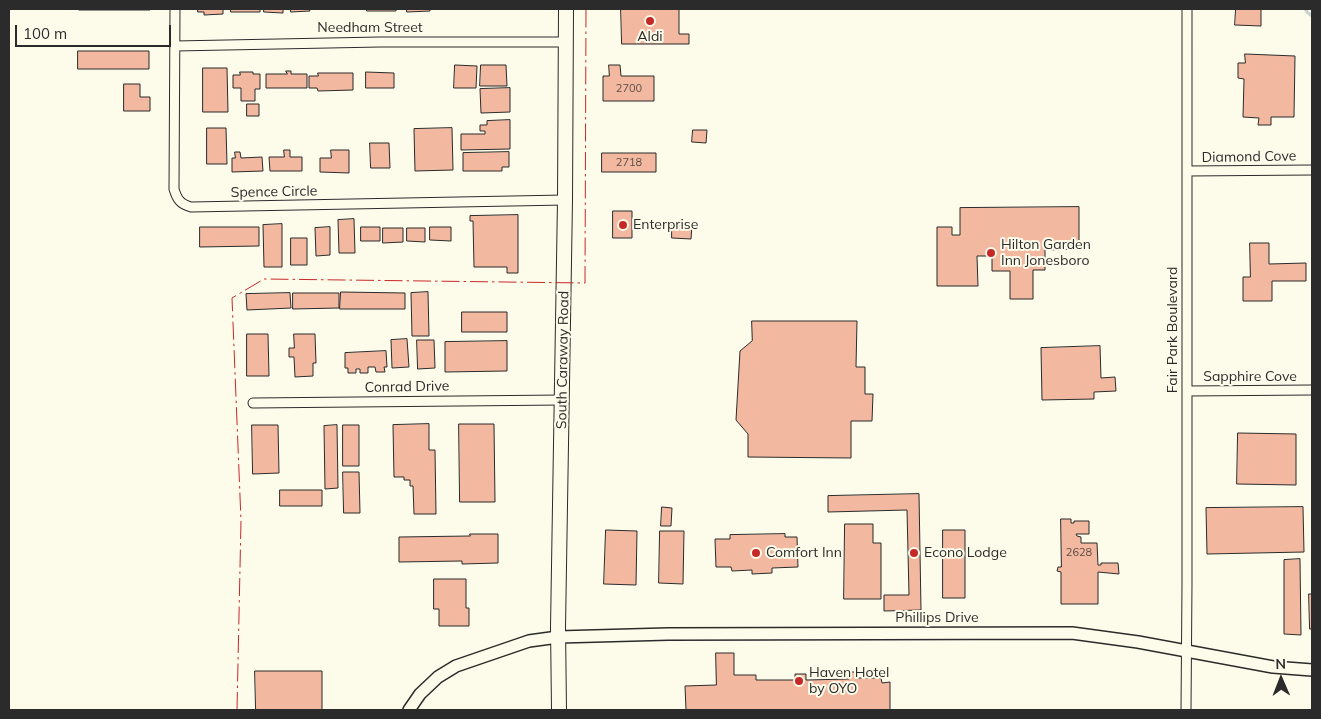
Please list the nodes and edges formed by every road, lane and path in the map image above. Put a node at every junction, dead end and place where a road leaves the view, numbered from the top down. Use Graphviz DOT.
graph roads {
  1 [pos="175,9"];
  2 [pos="566,9"];
  3 [pos="1187,9"];
  4 [pos="566,42"];
  5 [pos="175,46"];
  6 [pos="1312,170"];
  7 [pos="1187,171"];
  8 [pos="565,200"];
  9 [pos="1312,390"];
  10 [pos="1187,391"];
  11 [pos="562,400"];
  12 [pos="253,403"];
  13 [pos="558,636"];
  14 [pos="1186,652"];
  15 [pos="1312,670"];
  16 [pos="410,710"];
  17 [pos="559,710"];
  18 [pos="1186,710"];
  1 -- 5 [label="street, Spence Circle"];
  2 -- 4 [label="main road, South Caraway Road"];
  3 -- 7 [label="street, Fair Park Boulevard"];
  4 -- 5 [label="street, Needham Street"];
  4 -- 8 [label="main road, South Caraway Road"];
  5 -- 8 [label="street, Spence Circle"];
  6 -- 7 [label="street, Diamond Cove"];
  7 -- 10 [label="street, Fair Park Boulevard"];
  8 -- 11 [label="main road, South Caraway Road"];
  9 -- 10 [label="street, Sapphire Cove"];
  10 -- 14 [label="street, Fair Park Boulevard"];
  11 -- 12 [label="street, Conrad Drive"];
  11 -- 13 [label="main road, South Caraway Road"];
  13 -- 14 [label="street, Phillips Drive"];
  13 -- 16 [label="street, Phillips Drive"];
  13 -- 17 [label="main road, South Caraway Road"];
  14 -- 15 [label="street, Phillips Drive"];
  14 -- 18 [label="street, Fair Park Boulevard"];
}
